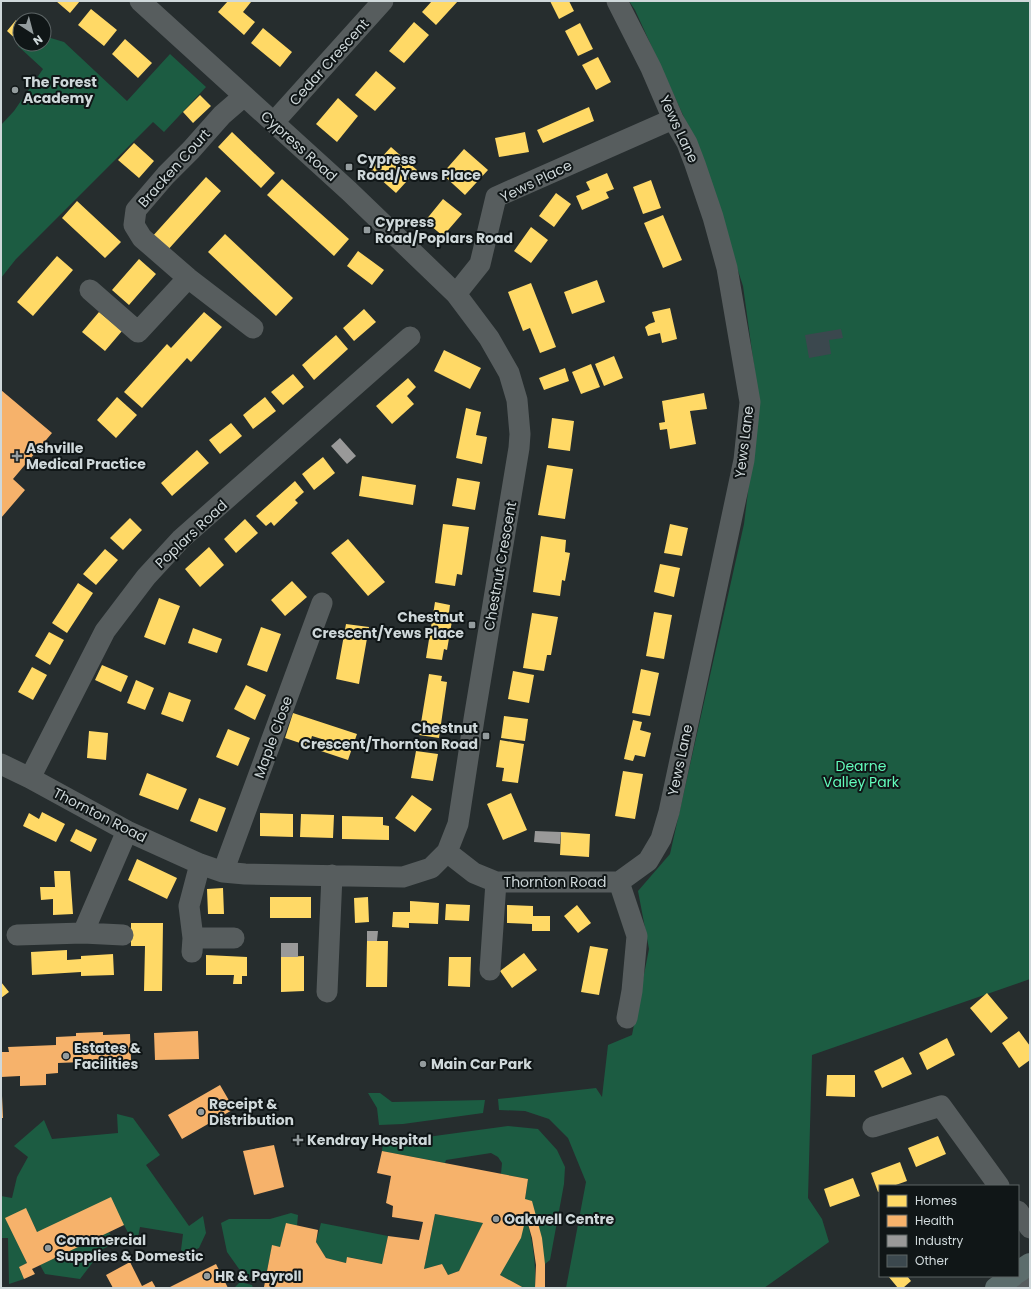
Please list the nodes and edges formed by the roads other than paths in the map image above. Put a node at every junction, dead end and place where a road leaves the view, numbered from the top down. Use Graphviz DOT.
graph roads {
  1 [pos="140,1"];
  2 [pos="383,1"];
  3 [pos="617,1"];
  4 [pos="244,96"];
  5 [pos="673,119"];
  6 [pos="274,122"];
  7 [pos="188,278"];
  8 [pos="90,290"];
  9 [pos="456,294"];
  10 [pos="253,328"];
  11 [pos="410,337"];
  12 [pos="322,603"];
  13 [pos="1,764"];
  14 [pos="30,778"];
  15 [pos="127,831"];
  16 [pos="447,852"];
  17 [pos="200,864"];
  18 [pos="223,872"];
  19 [pos="332,875"];
  20 [pos="496,882"];
  21 [pos="619,882"];
  22 [pos="83,933"];
  23 [pos="17,935"];
  24 [pos="122,935"];
  25 [pos="234,938"];
  26 [pos="490,970"];
  27 [pos="327,992"];
  28 [pos="627,1018"];
  29 [pos="873,1127"];
  30 [pos="999,1185"];
  31 [pos="1019,1212"];
  32 [pos="1030,1228"];
  33 [pos="1030,1264"];
  34 [pos="1019,1271"];
  35 [pos="1019,1273"];
  36 [pos="1012,1277"];
  37 [pos="996,1288"];
  38 [pos="1029,1288"];
  1 -- 4 [label="street, Cypress Road"];
  2 -- 6 [label="street, Cedar Crescent"];
  3 -- 5 [label="street, Yews Lane"];
  4 -- 6 [label="street, Cypress Road"];
  4 -- 7 [label="street, Bracken Court"];
  5 -- 9 [label="street, Yews Place"];
  5 -- 21 [label="street, Yews Lane"];
  6 -- 9 [label="street, Cypress Road"];
  7 -- 8 [label="street"];
  7 -- 10 [label="street, Bracken Court"];
  9 -- 16 [label="street, Chestnut Crescent"];
  11 -- 14 [label="street, Poplars Road"];
  12 -- 18 [label="street, Maple Close"];
  13 -- 14 [label="street, Thornton Road"];
  14 -- 15 [label="street, Thornton Road"];
  15 -- 17 [label="street, Thornton Road"];
  15 -- 22 [label="street"];
  16 -- 19 [label="street, Thornton Road"];
  16 -- 20 [label="street, Thornton Road"];
  17 -- 18 [label="street, Thornton Road"];
  17 -- 25 [label="street"];
  18 -- 19 [label="street, Thornton Road"];
  19 -- 27 [label="street"];
  20 -- 21 [label="street, Thornton Road"];
  20 -- 26 [label="street, Thornton Road"];
  21 -- 28 [label="street, Thornton Road"];
  22 -- 23 [label="street"];
  22 -- 24 [label="street"];
  29 -- 30 [label="street"];
  31 -- 32 [label="street"];
  33 -- 34 [label="highway"];
  35 -- 38 [label="street"];
  36 -- 37 [label="highway"];
}
